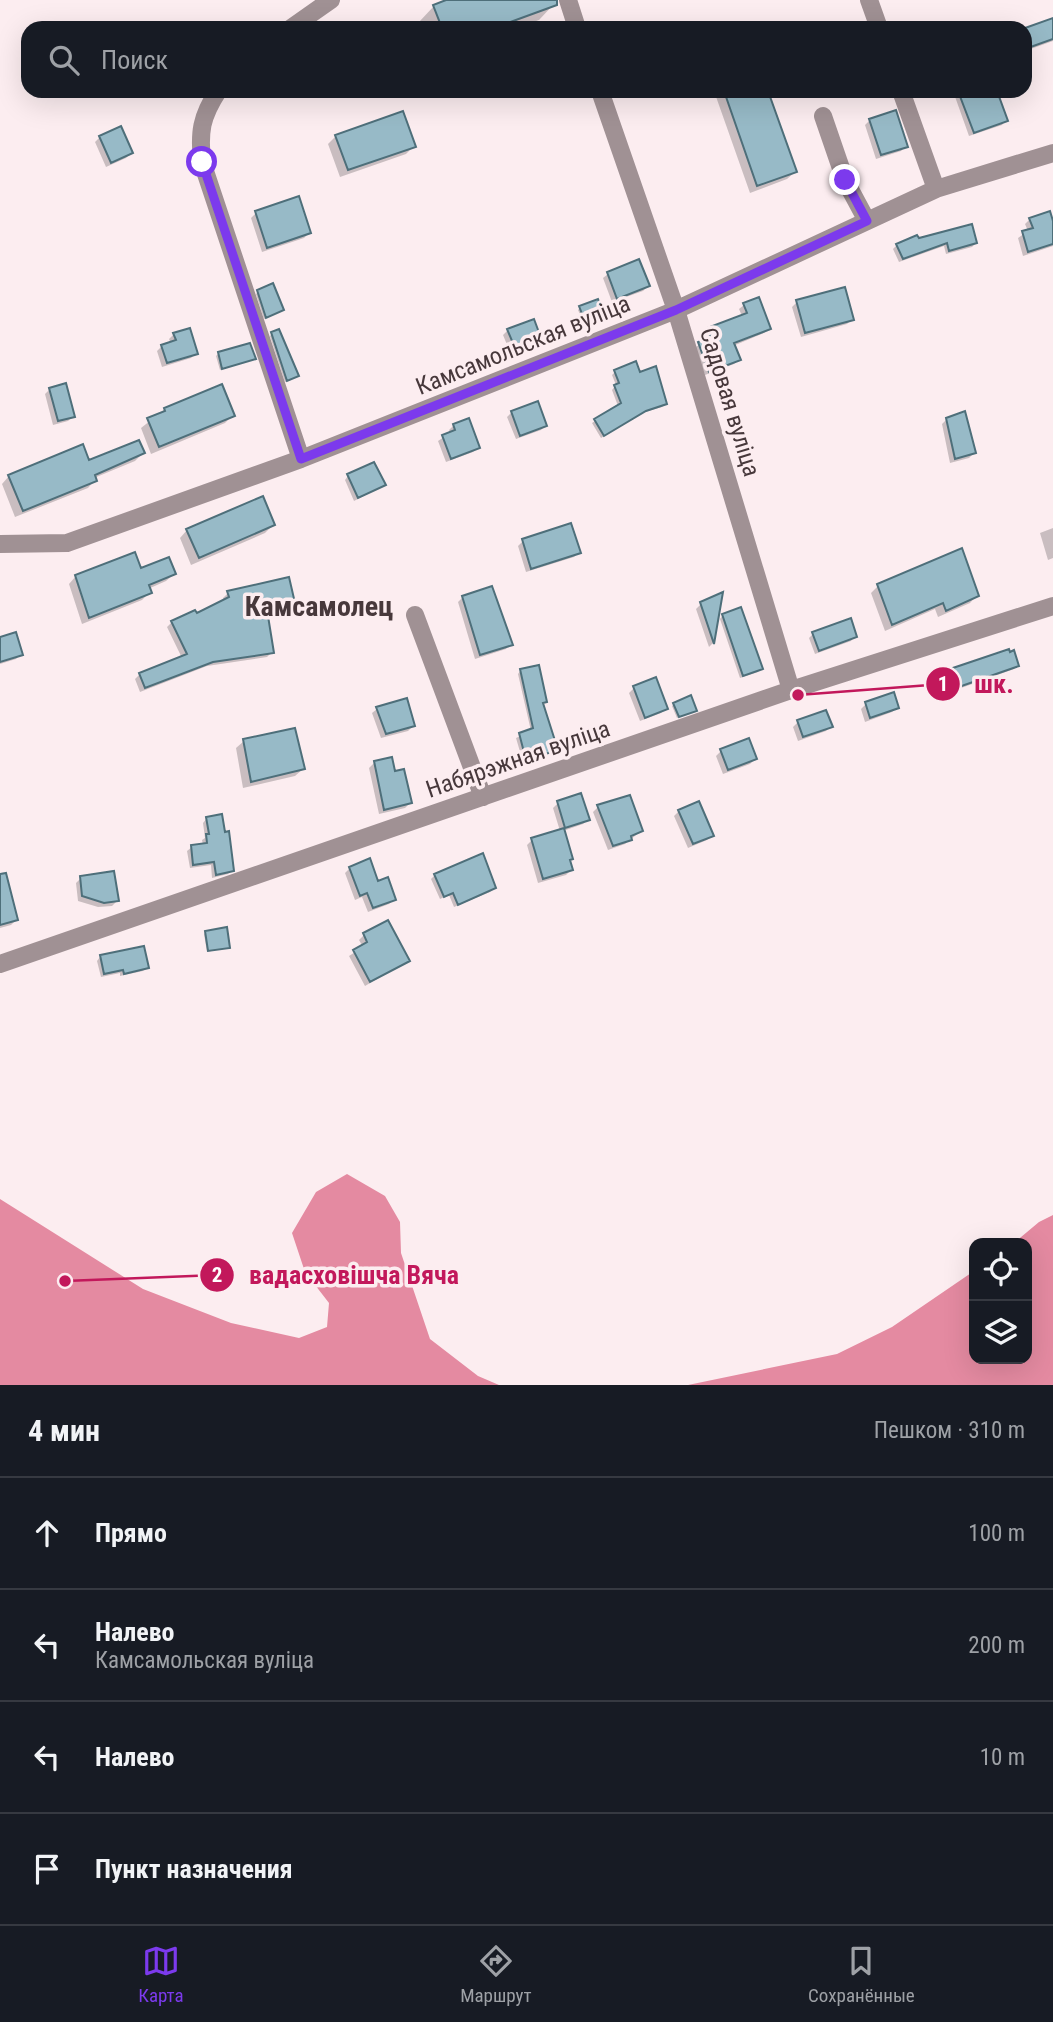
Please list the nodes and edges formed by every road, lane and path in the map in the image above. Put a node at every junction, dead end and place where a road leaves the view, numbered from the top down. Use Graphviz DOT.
graph roads {
  1 [pos="331,0"];
  2 [pos="568,0"];
  3 [pos="869,0"];
  4 [pos="301,21"];
  5 [pos="576,21"];
  6 [pos="876,21"];
  7 [pos="213,98"];
  8 [pos="602,98"];
  9 [pos="904,98"];
  10 [pos="823,117"];
  11 [pos="1053,153"];
  12 [pos="936,189"];
  13 [pos="867,221"];
  14 [pos="676,310"];
  15 [pos="301,459"];
  16 [pos="0,544"];
  17 [pos="1053,606"];
  18 [pos="415,615"];
  19 [pos="791,690"];
  20 [pos="483,797"];
  21 [pos="0,964"];
  1 -- 4 [label="street"];
  2 -- 5 [label="street"];
  3 -- 6 [label="street"];
  7 -- 15 [label="street"];
  8 -- 14 [label="street, Садовая вуліца"];
  9 -- 12 [label="street"];
  10 -- 13 [label="street"];
  11 -- 12 [label="street, Камсамольская вуліца"];
  12 -- 13 [label="street, Камсамольская вуліца"];
  13 -- 14 [label="street, Камсамольская вуліца"];
  14 -- 15 [label="street, Камсамольская вуліца"];
  14 -- 19 [label="street, Садовая вуліца"];
  15 -- 16 [label="street, Камсамольская вуліца"];
  17 -- 19 [label="street, Набярэжная вуліца"];
  18 -- 20 [label="street"];
  19 -- 20 [label="street, Набярэжная вуліца"];
  20 -- 21 [label="street, Набярэжная вуліца"];
}
